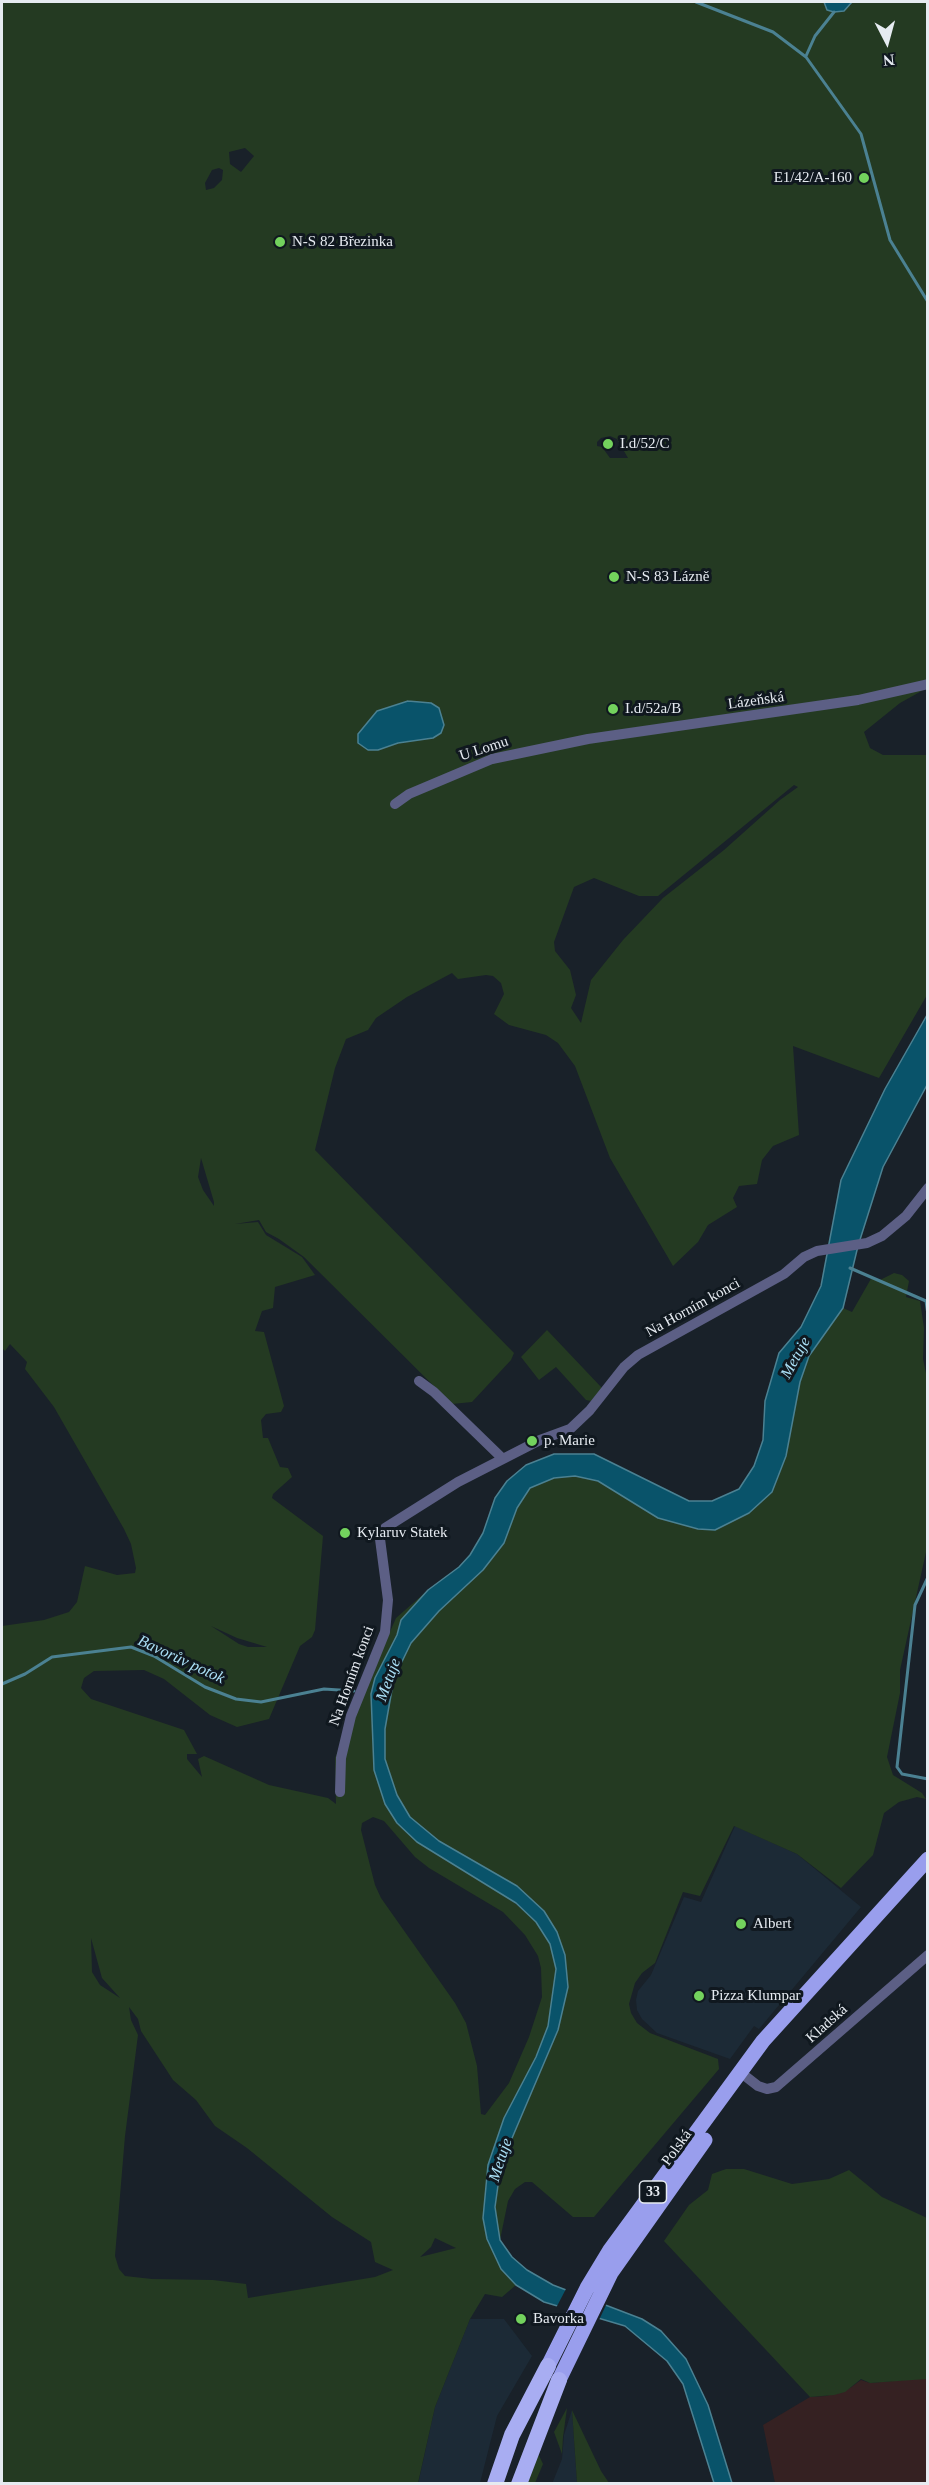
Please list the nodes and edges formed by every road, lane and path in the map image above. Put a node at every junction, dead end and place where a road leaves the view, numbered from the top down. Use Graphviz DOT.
graph roads {
  1 [pos="927,684"];
  2 [pos="588,739"];
  3 [pos="395,804"];
  4 [pos="927,1188"];
  5 [pos="419,1381"];
  6 [pos="503,1459"];
  7 [pos="340,1792"];
  8 [pos="927,1859"];
  9 [pos="927,1864"];
  10 [pos="913,1873"];
  11 [pos="927,1955"];
  12 [pos="744,2075"];
  13 [pos="572,2332"];
  14 [pos="548,2366"];
  15 [pos="559,2380"];
  16 [pos="522,2414"];
  17 [pos="541,2424"];
  18 [pos="495,2484"];
  19 [pos="519,2484"];
  1 -- 2 [label="street, Lázeňská"];
  2 -- 3 [label="street, U Lomu"];
  4 -- 6 [label="street, Na Horním konci"];
  5 -- 6 [label="street"];
  6 -- 7 [label="street, Na Horním konci"];
  8 -- 10 [label="main road, Polská / 33"];
  9 -- 10 [label="main road, Polská / 33"];
  10 -- 12 [label="main road, Polská / 33"];
  11 -- 12 [label="street, Kladská"];
  12 -- 13 [label="main road, Polská / 33"];
  13 -- 14 [label="main road, Polská / 33"];
  13 -- 15 [label="main road, Polská / 33"];
  14 -- 16 [label="highway"];
  15 -- 17 [label="highway"];
  16 -- 17 [label="highway"];
  16 -- 18 [label="highway"];
  17 -- 19 [label="highway"];
}
